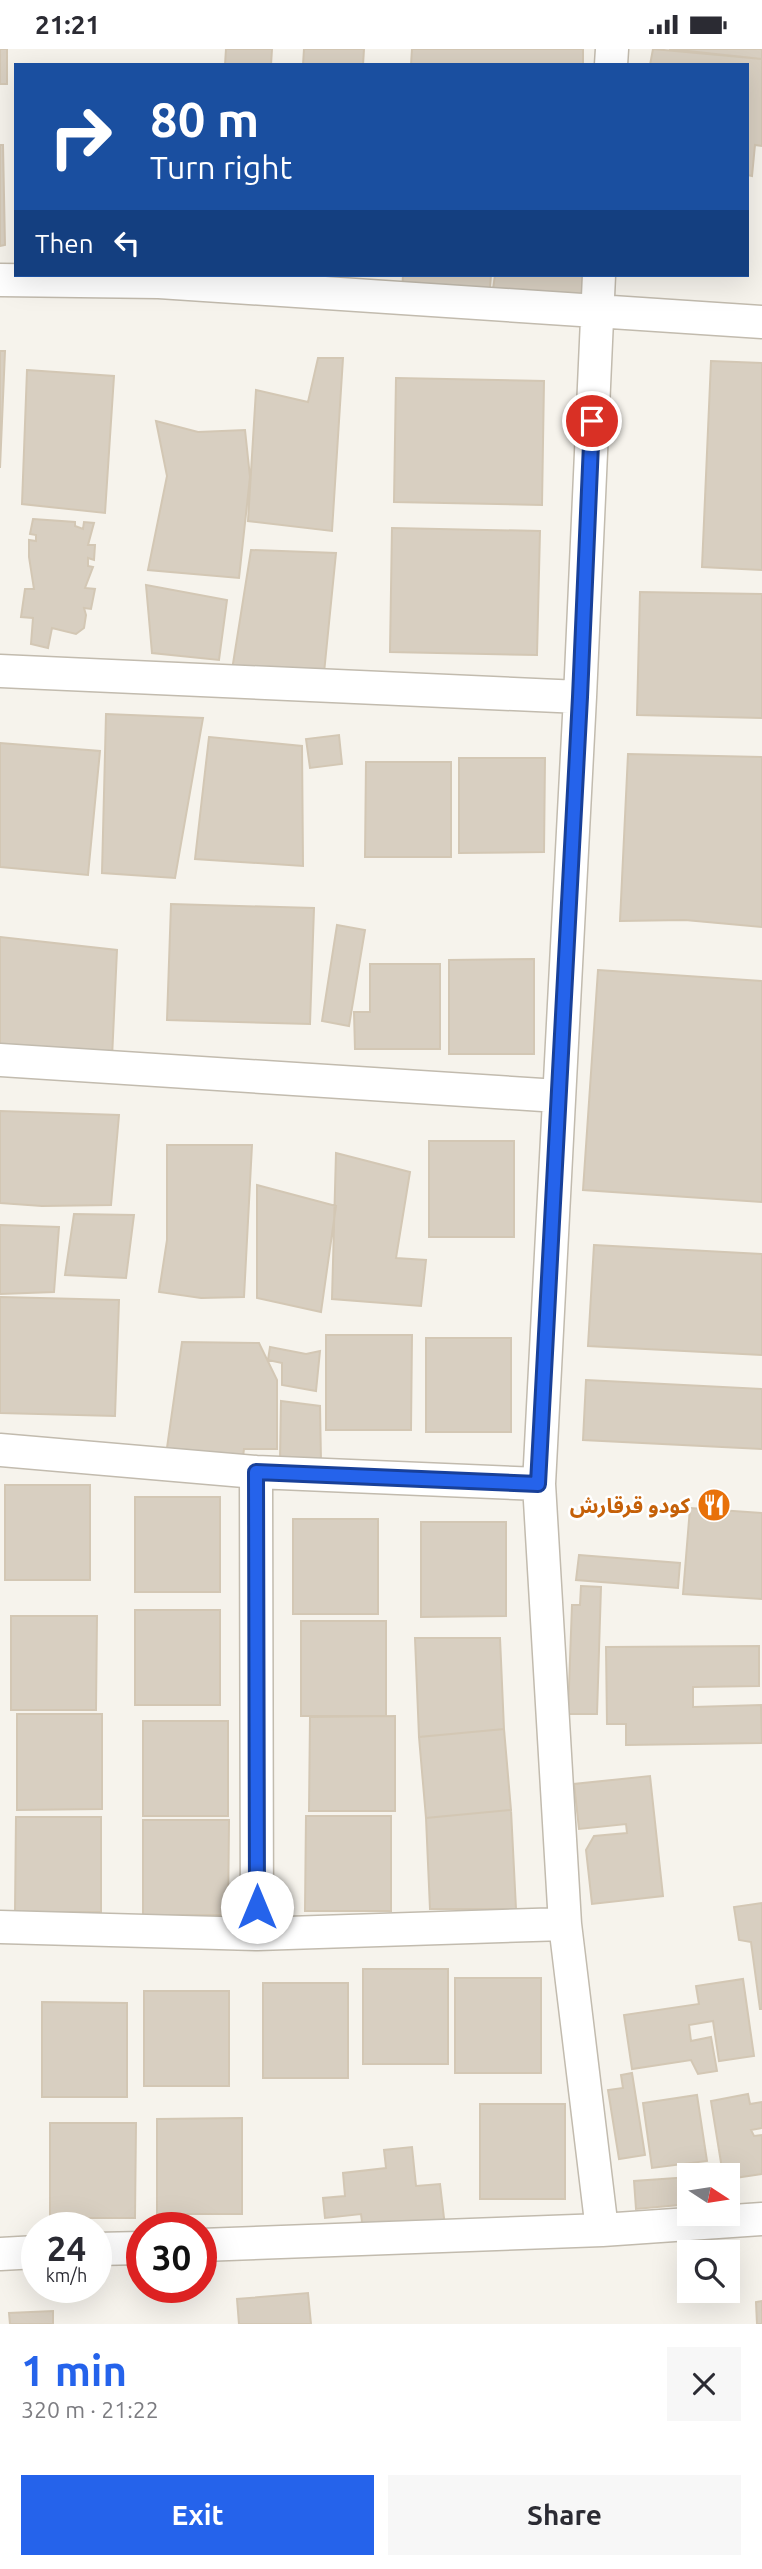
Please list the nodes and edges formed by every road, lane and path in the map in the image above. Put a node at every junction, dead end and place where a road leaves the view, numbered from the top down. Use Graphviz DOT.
graph roads {
  1 [pos="599,277"];
  2 [pos="0,280"];
  3 [pos="596,311"];
  4 [pos="762,322"];
  5 [pos="0,671"];
  6 [pos="580,697"];
  7 [pos="0,1061"];
  8 [pos="558,1096"];
  9 [pos="0,1450"];
  10 [pos="256,1472"];
  11 [pos="538,1484"];
  12 [pos="565,1924"];
  13 [pos="0,1927"];
  14 [pos="257,1934"];
  15 [pos="762,2219"];
  16 [pos="602,2230"];
  17 [pos="217,2244"];
  18 [pos="21,2252"];
  19 [pos="0,2253"];
  1 -- 3 [label="street"];
  2 -- 3 [label="street"];
  3 -- 4 [label="street"];
  3 -- 6 [label="street"];
  5 -- 6 [label="street"];
  6 -- 8 [label="street"];
  7 -- 8 [label="street"];
  8 -- 11 [label="street"];
  9 -- 10 [label="street"];
  10 -- 11 [label="street"];
  10 -- 14 [label="street"];
  11 -- 12 [label="street"];
  12 -- 14 [label="street"];
  12 -- 16 [label="street"];
  13 -- 14 [label="street"];
  15 -- 16 [label="street"];
  16 -- 17 [label="street"];
  18 -- 19 [label="street"];
}
